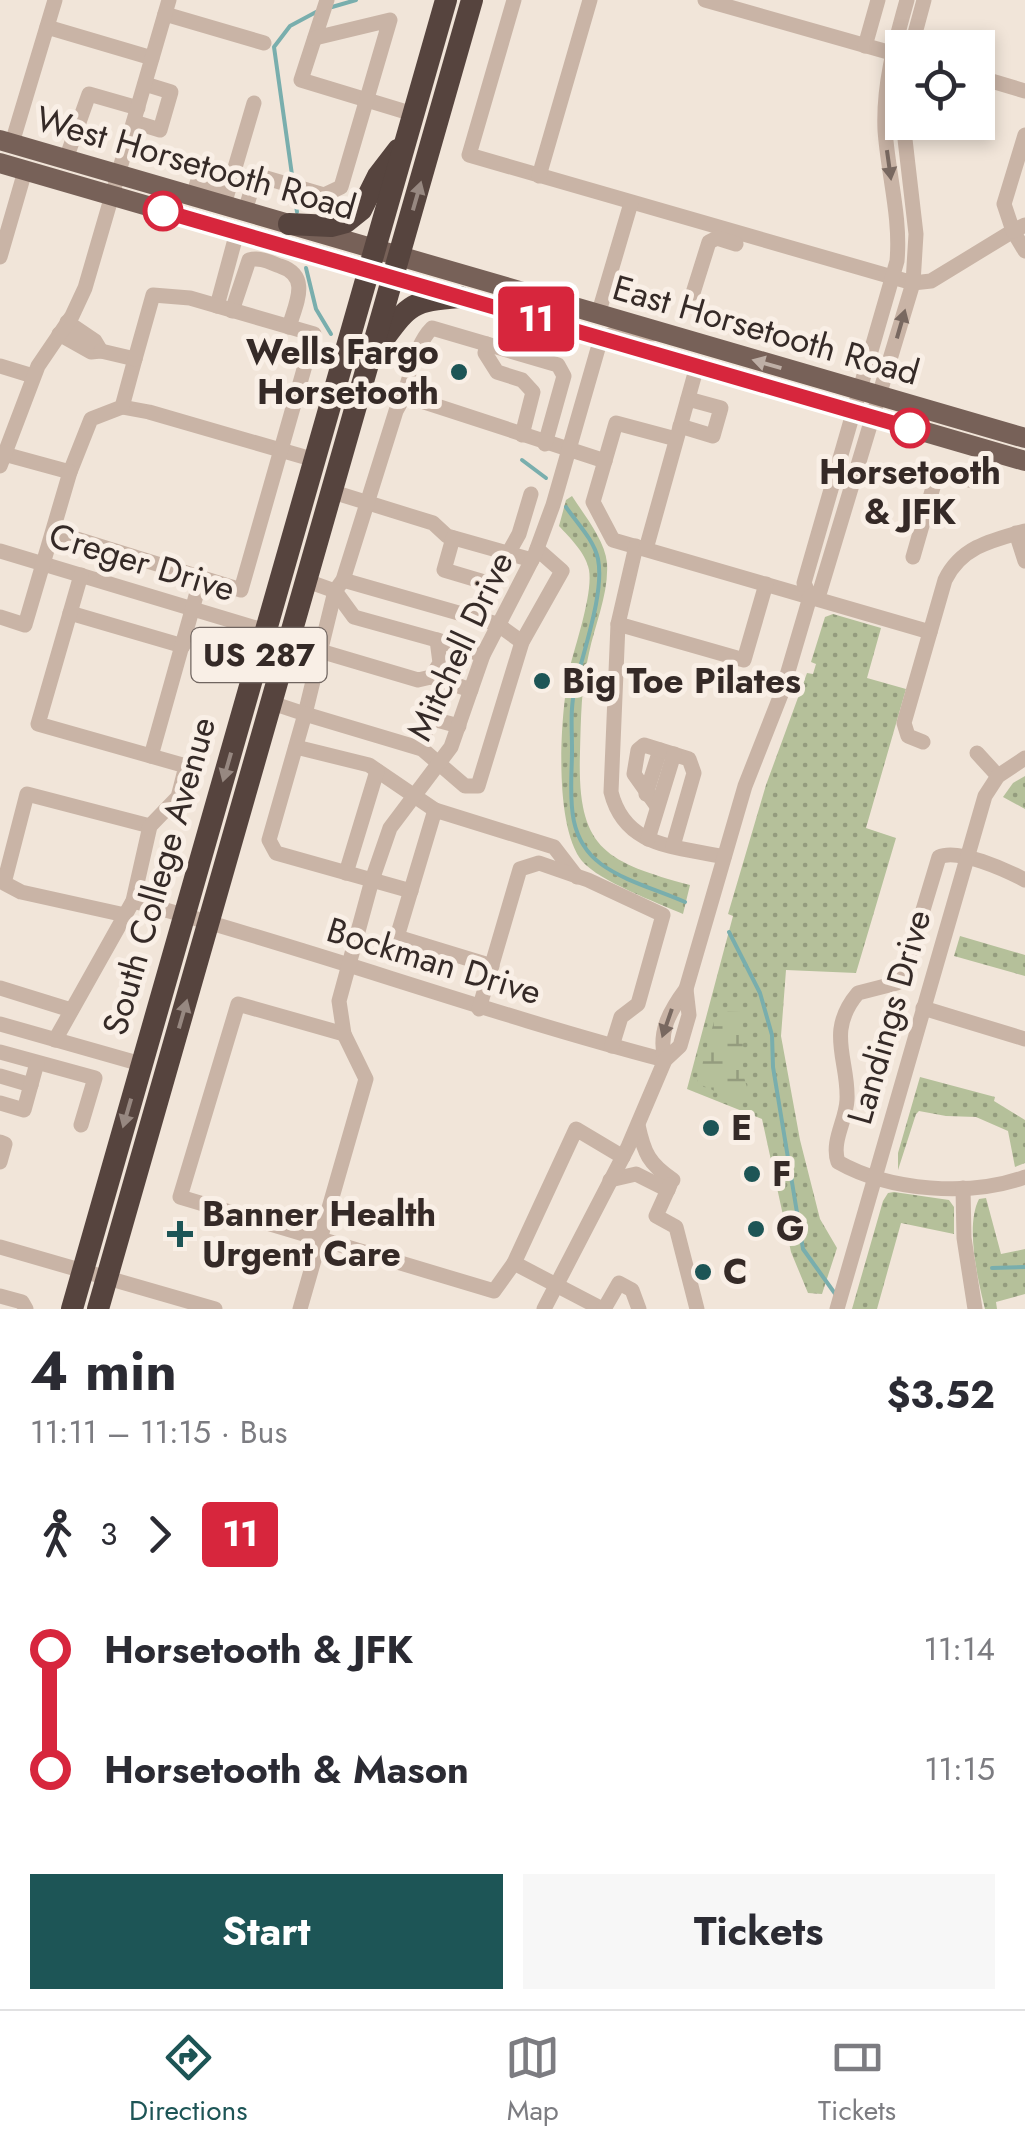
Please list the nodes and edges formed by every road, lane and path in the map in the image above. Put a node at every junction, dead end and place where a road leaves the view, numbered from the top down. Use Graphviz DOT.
graph roads {
  1 [pos="55,0"];
  2 [pos="446,0"];
  3 [pos="472,0"];
  4 [pos="514,0"];
  5 [pos="704,0"];
  6 [pos="878,0"];
  7 [pos="907,0"];
  8 [pos="924,0"];
  9 [pos="327,1"];
  10 [pos="586,1"];
  11 [pos="166,4"];
  12 [pos="739,5"];
  13 [pos="47,27"];
  14 [pos="902,30"];
  15 [pos="916,30"];
  16 [pos="317,31"];
  17 [pos="264,44"];
  18 [pos="866,46"];
  19 [pos="885,52"];
  20 [pos="152,58"];
  21 [pos="995,83"];
  22 [pos="145,84"];
  23 [pos="1025,91"];
  24 [pos="367,100"];
  25 [pos="254,102"];
  26 [pos="414,114"];
  27 [pos="136,115"];
  28 [pos="1025,136"];
  29 [pos="406,140"];
  30 [pos="887,140"];
  31 [pos="905,140"];
  32 [pos="3,151"];
  33 [pos="66,159"];
  34 [pos="25,171"];
  35 [pos="119,174"];
  36 [pos="540,176"];
  37 [pos="0,191"];
  38 [pos="18,196"];
  39 [pos="113,196"];
  40 [pos="226,197"];
  41 [pos="631,202"];
  42 [pos="245,211"];
  43 [pos="290,224"];
  44 [pos="1019,228"];
  45 [pos="237,232"];
  46 [pos="754,249"];
  47 [pos="1025,251"];
  48 [pos="0,258"];
  49 [pos="372,260"];
  50 [pos="397,267"];
  51 [pos="894,278"];
  52 [pos="913,282"];
  53 [pos="692,293"];
  54 [pos="460,297"];
  55 [pos="225,308"];
  56 [pos="598,314"];
  57 [pos="288,327"];
  58 [pos="63,328"];
  59 [pos="666,334"];
  60 [pos="601,338"];
  61 [pos="488,344"];
  62 [pos="371,356"];
  63 [pos="135,359"];
  64 [pos="0,366"];
  65 [pos="697,366"];
  66 [pos="33,376"];
  67 [pos="870,394"];
  68 [pos="406,396"];
  69 [pos="688,398"];
  70 [pos="122,407"];
  71 [pos="863,414"];
  72 [pos="678,433"];
  73 [pos="522,436"];
  74 [pos="1025,438"];
  75 [pos="545,444"];
  76 [pos="980,448"];
  77 [pos="3,450"];
  78 [pos="280,450"];
  79 [pos="569,450"];
  80 [pos="1025,451"];
  81 [pos="315,460"];
  82 [pos="605,461"];
  83 [pos="1025,462"];
  84 [pos="70,472"];
  85 [pos="973,481"];
  86 [pos="307,487"];
  87 [pos="332,492"];
  88 [pos="531,494"];
  89 [pos="368,503"];
  90 [pos="54,532"];
  91 [pos="1021,532"];
  92 [pos="448,536"];
  93 [pos="641,548"];
  94 [pos="0,551"];
  95 [pos="509,554"];
  96 [pos="534,555"];
  97 [pos="914,557"];
  98 [pos="1025,561"];
  99 [pos="42,564"];
  100 [pos="81,576"];
  101 [pos="200,578"];
  102 [pos="307,581"];
  103 [pos="766,584"];
  104 [pos="339,585"];
  105 [pos="810,597"];
  106 [pos="192,608"];
  107 [pos="70,613"];
  108 [pos="0,617"];
  109 [pos="328,618"];
  110 [pos="497,624"];
  111 [pos="618,624"];
  112 [pos="266,630"];
  113 [pos="930,632"];
  114 [pos="437,640"];
  115 [pos="522,642"];
  116 [pos="182,646"];
  117 [pos="320,651"];
  118 [pos="483,654"];
  119 [pos="397,674"];
  120 [pos="431,677"];
  121 [pos="471,690"];
  122 [pos="272,703"];
  123 [pos="304,714"];
  124 [pos="459,726"];
  125 [pos="923,742"];
  126 [pos="261,744"];
  127 [pos="296,747"];
  128 [pos="422,749"];
  129 [pos="661,750"];
  130 [pos="977,753"];
  131 [pos="151,756"];
  132 [pos="1025,758"];
  133 [pos="439,765"];
  134 [pos="377,771"];
  135 [pos="998,776"];
  136 [pos="646,793"];
  137 [pos="414,797"];
  138 [pos="436,810"];
  139 [pos="150,826"];
  140 [pos="648,839"];
  141 [pos="674,846"];
  142 [pos="724,857"];
  143 [pos="967,858"];
  144 [pos="346,873"];
  145 [pos="577,877"];
  146 [pos="372,880"];
  147 [pos="1025,880"];
  148 [pos="411,891"];
  149 [pos="129,908"];
  150 [pos="186,915"];
  151 [pos="210,922"];
  152 [pos="348,966"];
  153 [pos="492,966"];
  154 [pos="0,988"];
  155 [pos="923,1008"];
  156 [pos="480,1009"];
  157 [pos="72,1010"];
  158 [pos="0,1024"];
  159 [pos="344,1034"];
  160 [pos="1025,1038"];
  161 [pos="59,1041"];
  162 [pos="612,1046"];
  163 [pos="0,1052"];
  164 [pos="665,1060"];
  165 [pos="37,1063"];
  166 [pos="141,1064"];
  167 [pos="56,1068"];
  168 [pos="0,1076"];
  169 [pos="30,1085"];
  170 [pos="0,1104"];
  171 [pos="82,1125"];
  172 [pos="638,1125"];
  173 [pos="0,1142"];
  174 [pos="622,1156"];
  175 [pos="0,1162"];
  176 [pos="874,1175"];
  177 [pos="1025,1177"];
  178 [pos="610,1180"];
  179 [pos="671,1185"];
  180 [pos="963,1188"];
  181 [pos="320,1240"];
  182 [pos="0,1247"];
  183 [pos="514,1263"];
  184 [pos="82,1271"];
  185 [pos="107,1278"];
  186 [pos="557,1284"];
  187 [pos="0,1296"];
  188 [pos="837,1308"];
  189 [pos="26,1309"];
  190 [pos="72,1309"];
  191 [pos="98,1309"];
  192 [pos="215,1309"];
  193 [pos="300,1309"];
  194 [pos="544,1309"];
  195 [pos="603,1309"];
  196 [pos="639,1309"];
  197 [pos="697,1309"];
  198 [pos="975,1309"];
  1 -- 13 [label="street"];
  2 -- 26 [label="highway, South College Avenue / US 287"];
  50 -- 3 [label="highway, South College Avenue / US 287, one-way"];
  4 -- 36 [label="street"];
  5 -- 12 [label="street"];
  6 -- 18 [label="street"];
  7 -- 14 [label="street"];
  8 -- 15 [label="street"];
  9 -- 16 [label="street"];
  10 -- 36 [label="street"];
  11 -- 17 [label="street"];
  11 -- 20 [label="street"];
  12 -- 18 [label="street"];
  13 -- 20 [label="street"];
  13 -- 32 [label="street"];
  16 -- 24 [label="street"];
  16 -- 24 [label="street"];
  18 -- 19 [label="street"];
  20 -- 22 [label="street"];
  21 -- 23 [label="street"];
  22 -- 27 [label="street"];
  22 -- 27 [label="street"];
  24 -- 26 [label="street"];
  24 -- 42 [label="street"];
  25 -- 40 [label="street"];
  26 -- 29 [label="highway, South College Avenue / US 287"];
  27 -- 33 [label="street"];
  27 -- 35 [label="street"];
  28 -- 44 [label="street"];
  29 -- 43 [label="highway"];
  29 -- 49 [label="highway, South College Avenue / US 287"];
  30 -- 51 [label="street, one-way"];
  31 -- 52 [label="street"];
  32 -- 33 [label="main road, West Horsetooth Road"];
  32 -- 34 [label="main road, West Horsetooth Road"];
  32 -- 35 [label="main road"];
  33 -- 35 [label="main road, West Horsetooth Road"];
  34 -- 38 [label="street"];
  34 -- 39 [label="main road, West Horsetooth Road"];
  35 -- 39 [label="street"];
  35 -- 40 [label="main road, West Horsetooth Road"];
  36 -- 41 [label="street"];
  37 -- 38 [label="street"];
  38 -- 48 [label="street"];
  39 -- 42 [label="main road"];
  39 -- 45 [label="main road, West Horsetooth Road"];
  39 -- 58 [label="street"];
  40 -- 42 [label="main road, West Horsetooth Road"];
  41 -- 51 [label="street"];
  41 -- 56 [label="street"];
  42 -- 43 [label="main road, West Horsetooth Road"];
  43 -- 49 [label="main road, West Horsetooth Road"];
  44 -- 47 [label="street"];
  44 -- 52 [label="street"];
  45 -- 49 [label="main road, West Horsetooth Road"];
  45 -- 55 [label="street"];
  46 -- 53 [label="street"];
  49 -- 50 [label="main road, East Horsetooth Road"];
  49 -- 81 [label="highway, South College Avenue / US 287"];
  50 -- 54 [label="main road, East Horsetooth Road"];
  50 -- 56 [label="main road, East Horsetooth Road"];
  50 -- 62 [label="highway, South College Avenue / US 287"];
  51 -- 52 [label="street"];
  51 -- 67 [label="street"];
  67 -- 52 [label="street, one-way"];
  54 -- 60 [label="main road, East Horsetooth Road"];
  54 -- 62 [label="highway"];
  55 -- 57 [label="street"];
  55 -- 57 [label="street"];
  55 -- 63 [label="street"];
  56 -- 59 [label="main road, East Horsetooth Road"];
  57 -- 78 [label="street"];
  58 -- 63 [label="street"];
  58 -- 66 [label="street"];
  59 -- 60 [label="street"];
  67 -- 59 [label="main road, East Horsetooth Road, one-way"];
  60 -- 65 [label="main road, East Horsetooth Road"];
  60 -- 79 [label="street, Mitchell Drive"];
  61 -- 68 [label="street"];
  61 -- 73 [label="street"];
  61 -- 75 [label="street"];
  62 -- 87 [label="highway, South College Avenue / US 287"];
  63 -- 70 [label="street"];
  64 -- 66 [label="street"];
  65 -- 69 [label="street"];
  65 -- 71 [label="main road, East Horsetooth Road"];
  66 -- 77 [label="street"];
  67 -- 71 [label="street"];
  67 -- 74 [label="main road, East Horsetooth Road"];
  68 -- 73 [label="street"];
  68 -- 89 [label="street"];
  69 -- 72 [label="street"];
  69 -- 72 [label="street"];
  70 -- 78 [label="street"];
  70 -- 84 [label="street"];
  71 -- 76 [label="main road, East Horsetooth Road"];
  71 -- 105 [label="street"];
  72 -- 82 [label="street"];
  72 -- 93 [label="street"];
  73 -- 75 [label="street"];
  75 -- 79 [label="street"];
  76 -- 80 [label="street"];
  76 -- 83 [label="main road, East Horsetooth Road"];
  77 -- 84 [label="street"];
  78 -- 81 [label="street"];
  78 -- 101 [label="street"];
  79 -- 82 [label="street"];
  79 -- 96 [label="street, Mitchell Drive"];
  81 -- 86 [label="highway, South College Avenue / US 287"];
  82 -- 93 [label="street"];
  84 -- 90 [label="street"];
  85 -- 97 [label="street"];
  86 -- 102 [label="highway"];
  86 -- 112 [label="highway, South College Avenue / US 287"];
  87 -- 89 [label="street"];
  87 -- 102 [label="highway, South College Avenue / US 287"];
  88 -- 95 [label="street"];
  89 -- 92 [label="street"];
  89 -- 104 [label="street"];
  90 -- 99 [label="street"];
  90 -- 101 [label="street"];
  91 -- 98 [label="street"];
  91 -- 113 [label="street"];
  92 -- 95 [label="street"];
  92 -- 95 [label="street"];
  93 -- 103 [label="street"];
  93 -- 111 [label="street"];
  94 -- 99 [label="street, Creger Drive"];
  95 -- 96 [label="street"];
  96 -- 110 [label="street, Mitchell Drive"];
  96 -- 115 [label="street"];
  99 -- 100 [label="street, Creger Drive"];
  99 -- 108 [label="street"];
  100 -- 106 [label="street, Creger Drive"];
  100 -- 107 [label="street"];
  101 -- 106 [label="street"];
  102 -- 104 [label="street"];
  102 -- 122 [label="highway, South College Avenue / US 287"];
  103 -- 105 [label="street"];
  103 -- 111 [label="street"];
  104 -- 109 [label="street"];
  104 -- 110 [label="street"];
  104 -- 114 [label="street"];
  105 -- 113 [label="street"];
  105 -- 142 [label="street"];
  106 -- 112 [label="street, Creger Drive"];
  106 -- 116 [label="street"];
  107 -- 116 [label="street"];
  107 -- 131 [label="street"];
  109 -- 117 [label="street"];
  109 -- 119 [label="street"];
  110 -- 115 [label="street"];
  110 -- 118 [label="street, Mitchell Drive"];
  111 -- 140 [label="street"];
  112 -- 126 [label="highway"];
  112 -- 150 [label="highway, South College Avenue / US 287, one-way"];
  113 -- 125 [label="street"];
  114 -- 118 [label="street"];
  114 -- 120 [label="street"];
  115 -- 133 [label="street"];
  116 -- 131 [label="street"];
  117 -- 119 [label="street"];
  117 -- 123 [label="street"];
  118 -- 121 [label="street, Mitchell Drive"];
  119 -- 120 [label="street"];
  120 -- 121 [label="street"];
  121 -- 124 [label="street, Mitchell Drive"];
  122 -- 123 [label="street"];
  122 -- 126 [label="highway, South College Avenue / US 287"];
  123 -- 127 [label="street"];
  123 -- 128 [label="street"];
  124 -- 128 [label="street"];
  124 -- 133 [label="street, Mitchell Drive"];
  126 -- 151 [label="highway, South College Avenue / US 287"];
  127 -- 134 [label="street"];
  127 -- 144 [label="street"];
  128 -- 133 [label="street"];
  129 -- 136 [label="street"];
  129 -- 136 [label="street"];
  129 -- 141 [label="street"];
  130 -- 135 [label="street"];
  131 -- 139 [label="street"];
  132 -- 135 [label="street"];
  133 -- 137 [label="street, Mitchell Drive"];
  134 -- 137 [label="street"];
  134 -- 144 [label="street"];
  135 -- 143 [label="street, Landings Drive"];
  136 -- 140 [label="street"];
  137 -- 138 [label="street"];
  137 -- 146 [label="street, Mitchell Drive"];
  138 -- 145 [label="street"];
  138 -- 148 [label="street"];
  139 -- 149 [label="street"];
  139 -- 149 [label="street, Bockman Drive"];
  140 -- 141 [label="street"];
  141 -- 142 [label="street"];
  142 -- 164 [label="street"];
  143 -- 147 [label="street"];
  143 -- 155 [label="street, Landings Drive"];
  143 -- 176 [label="street"];
  144 -- 146 [label="street"];
  145 -- 153 [label="street"];
  145 -- 162 [label="street"];
  146 -- 148 [label="street"];
  146 -- 152 [label="street, Mitchell Drive"];
  148 -- 153 [label="street"];
  149 -- 150 [label="street, Bockman Drive"];
  149 -- 157 [label="street"];
  150 -- 151 [label="street, Bockman Drive"];
  150 -- 166 [label="highway, South College Avenue / US 287"];
  151 -- 152 [label="street, Bockman Drive"];
  185 -- 151 [label="highway, South College Avenue / US 287, one-way"];
  152 -- 156 [label="street, Bockman Drive"];
  152 -- 159 [label="street, Mitchell Drive"];
  153 -- 156 [label="street"];
  154 -- 157 [label="street"];
  155 -- 160 [label="street"];
  155 -- 176 [label="street, Landings Drive"];
  156 -- 162 [label="street, Bockman Drive"];
  157 -- 161 [label="street"];
  158 -- 161 [label="street"];
  159 -- 181 [label="street"];
  159 -- 181 [label="street"];
  161 -- 166 [label="street"];
  161 -- 167 [label="street"];
  162 -- 164 [label="street, Bockman Drive"];
  163 -- 165 [label="street"];
  164 -- 172 [label="street"];
  165 -- 167 [label="street"];
  165 -- 169 [label="street"];
  166 -- 184 [label="highway, South College Avenue / US 287, one-way"];
  167 -- 171 [label="street"];
  168 -- 169 [label="street"];
  169 -- 170 [label="street"];
  172 -- 174 [label="street"];
  172 -- 179 [label="street"];
  173 -- 175 [label="street"];
  174 -- 178 [label="street"];
  174 -- 183 [label="street"];
  176 -- 180 [label="street"];
  176 -- 188 [label="street, Landings Drive"];
  177 -- 180 [label="street"];
  178 -- 179 [label="street"];
  178 -- 186 [label="street"];
  179 -- 197 [label="street"];
  180 -- 198 [label="street"];
  181 -- 183 [label="street"];
  181 -- 193 [label="street"];
  182 -- 184 [label="street"];
  183 -- 186 [label="street"];
  184 -- 185 [label="street"];
  184 -- 190 [label="highway, South College Avenue / US 287"];
  185 -- 191 [label="highway, South College Avenue / US 287"];
  185 -- 192 [label="street"];
  186 -- 194 [label="street"];
  186 -- 195 [label="street"];
  187 -- 189 [label="street"];
  195 -- 196 [label="street"];
}
